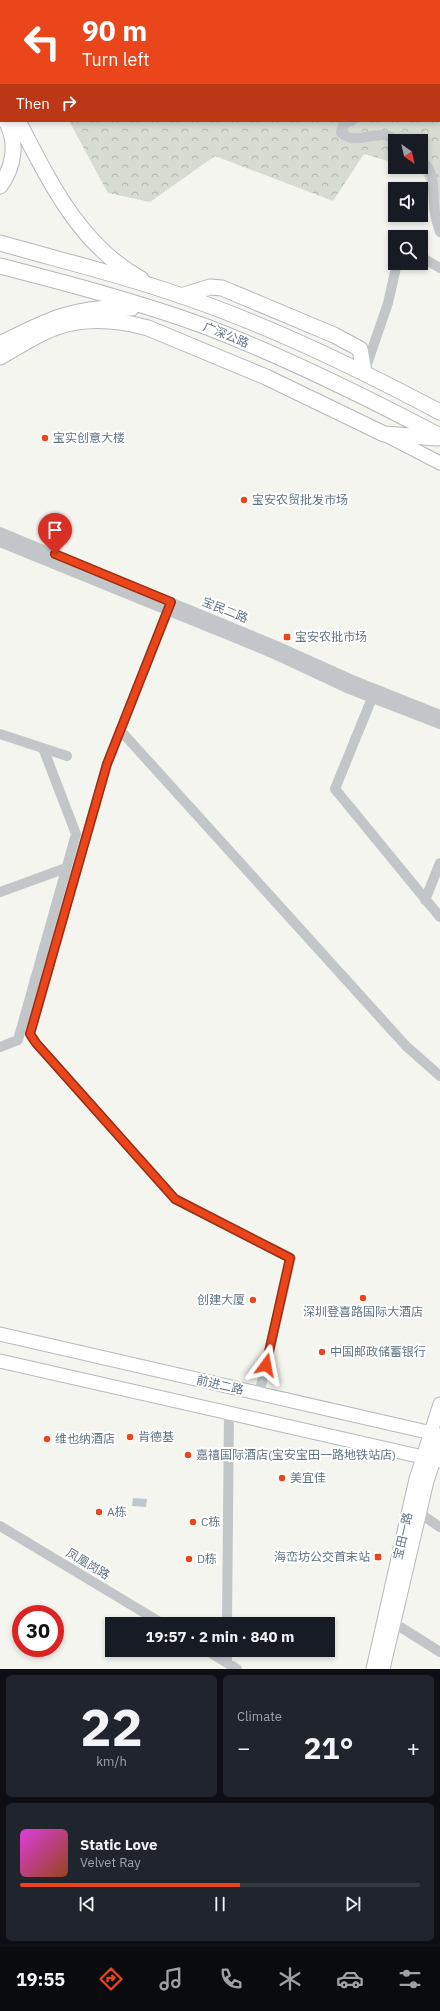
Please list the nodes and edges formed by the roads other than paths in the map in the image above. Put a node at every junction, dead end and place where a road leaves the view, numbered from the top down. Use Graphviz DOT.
graph roads {
  1 [pos="7,122"];
  2 [pos="19,122"];
  3 [pos="30,122"];
  4 [pos="347,122"];
  5 [pos="388,137"];
  6 [pos="428,168"];
  7 [pos="0,186"];
  8 [pos="440,232"];
  9 [pos="0,243"];
  10 [pos="100,248"];
  11 [pos="428,261"];
  12 [pos="0,266"];
  13 [pos="440,268"];
  14 [pos="395,270"];
  15 [pos="157,288"];
  16 [pos="181,296"];
  17 [pos="168,314"];
  18 [pos="0,344"];
  19 [pos="0,357"];
  20 [pos="364,372"];
  21 [pos="440,412"];
  22 [pos="384,434"];
  23 [pos="440,437"];
  24 [pos="440,463"];
  25 [pos="0,532"];
  26 [pos="0,542"];
  27 [pos="169,606"];
  28 [pos="372,698"];
  29 [pos="440,714"];
  30 [pos="440,724"];
  31 [pos="120,730"];
  32 [pos="0,734"];
  33 [pos="43,748"];
  34 [pos="67,756"];
  35 [pos="440,863"];
  36 [pos="66,868"];
  37 [pos="0,892"];
  38 [pos="425,900"];
  39 [pos="440,917"];
  40 [pos="0,1047"];
  41 [pos="440,1076"];
  42 [pos="0,1334"];
  43 [pos="0,1361"];
  44 [pos="260,1394"];
  45 [pos="440,1404"];
  46 [pos="229,1413"];
  47 [pos="437,1437"];
  48 [pos="432,1460"];
  49 [pos="419,1513"];
  50 [pos="0,1526"];
  51 [pos="440,1527"];
  52 [pos="151,1617"];
  53 [pos="227,1617"];
  54 [pos="394,1623"];
  55 [pos="440,1652"];
  56 [pos="217,1657"];
  57 [pos="227,1657"];
  58 [pos="227,1663"];
  59 [pos="238,1669"];
  60 [pos="372,1669"];
  61 [pos="383,1669"];
  1 -- 7 [label="highway"];
  2 -- 10 [label="highway"];
  3 -- 10 [label="highway"];
  4 -- 5 [label="street"];
  6 -- 8 [label="street"];
  9 -- 15 [label="highway, 广深公路"];
  10 -- 15 [label="highway"];
  11 -- 13 [label="street"];
  12 -- 17 [label="highway, 广深公路"];
  14 -- 20 [label="street"];
  15 -- 16 [label="highway, 广深公路"];
  16 -- 20 [label="highway, 广深公路"];
  16 -- 20 [label="highway"];
  17 -- 18 [label="highway"];
  17 -- 23 [label="highway, 广深公路"];
  19 -- 22 [label="highway"];
  20 -- 21 [label="highway, 广深公路"];
  22 -- 23 [label="highway"];
  22 -- 24 [label="main road"];
  25 -- 27 [label="street, 宝民二路"];
  26 -- 27 [label="street, 宝民二路"];
  27 -- 28 [label="street, 宝民二路"];
  27 -- 29 [label="street, 宝民二路"];
  27 -- 31 [label="street"];
  28 -- 30 [label="street, 宝民二路"];
  28 -- 38 [label="street"];
  31 -- 41 [label="street"];
  31 -- 44 [label="street"];
  32 -- 33 [label="street"];
  33 -- 34 [label="street"];
  33 -- 36 [label="street"];
  35 -- 38 [label="street"];
  36 -- 37 [label="street"];
  36 -- 40 [label="street"];
  38 -- 39 [label="street"];
  42 -- 44 [label="main road, 前进二路"];
  43 -- 46 [label="main road, 前进二路"];
  44 -- 47 [label="main road, 前进二路"];
  45 -- 47 [label="main road, 宝田一路"];
  46 -- 48 [label="main road, 前进二路"];
  46 -- 53 [label="street"];
  47 -- 48 [label="main road, 宝田一路"];
  48 -- 49 [label="main road, 宝田一路"];
  48 -- 60 [label="main road, 宝田一路"];
  49 -- 51 [label="street"];
  49 -- 54 [label="main road, 宝田一路"];
  50 -- 52 [label="street, 凤凰岗路"];
  54 -- 55 [label="street"];
  54 -- 61 [label="main road, 宝田一路"];
  56 -- 58 [label="street"];
  57 -- 58 [label="street"];
  58 -- 59 [label="street"];
}
